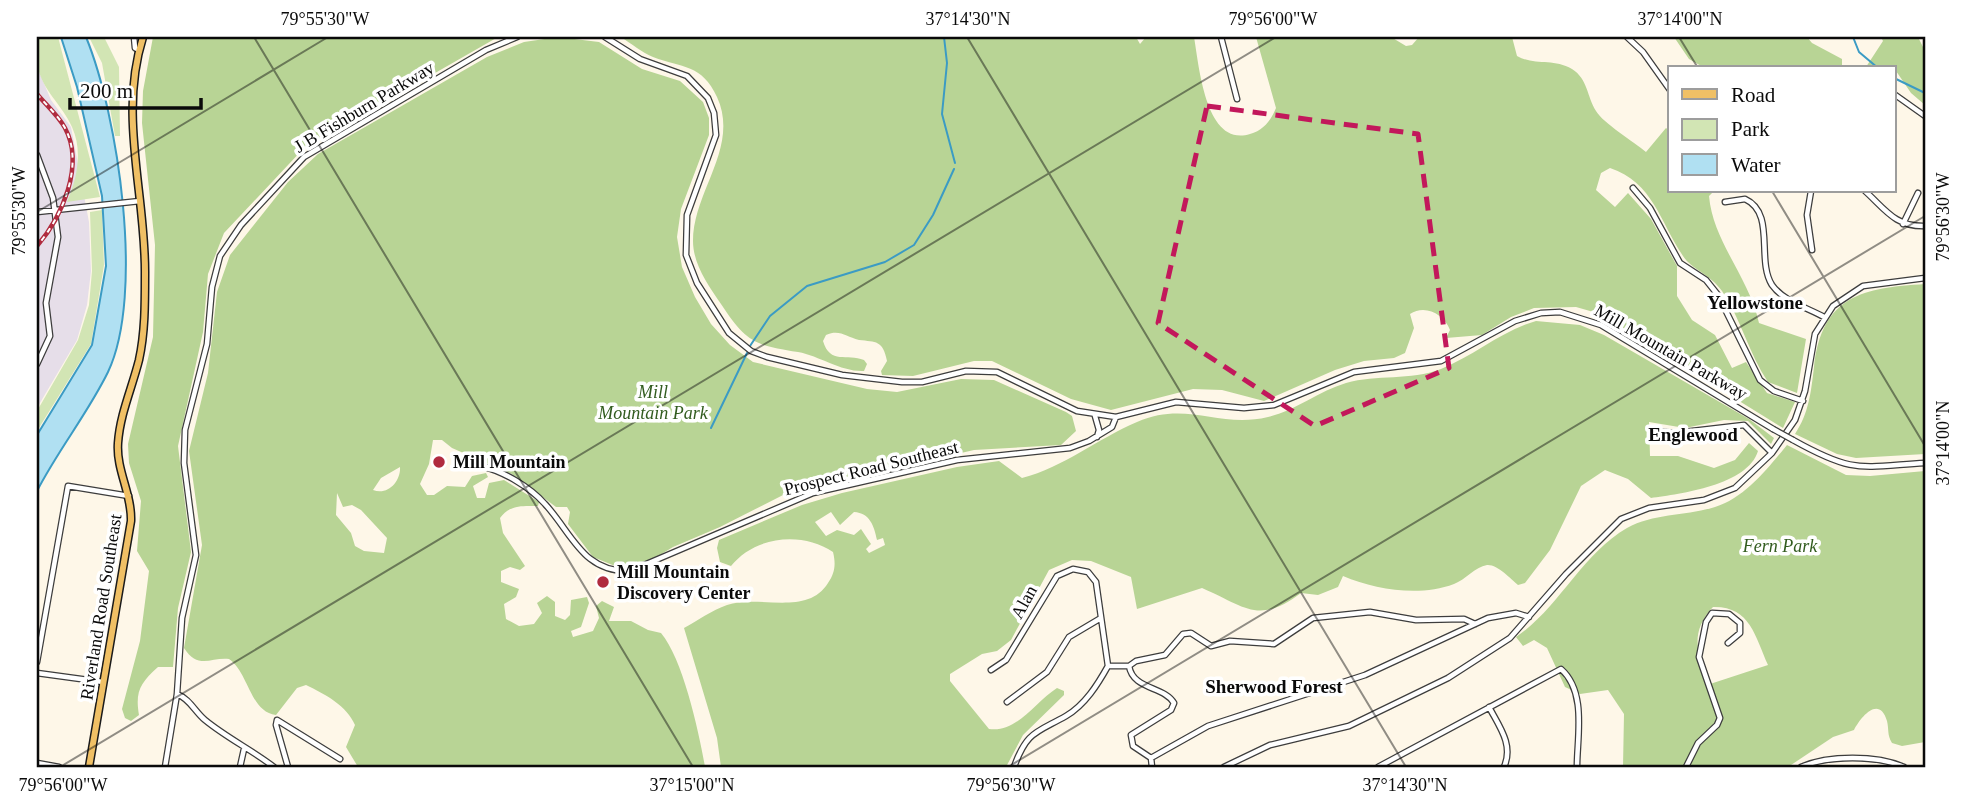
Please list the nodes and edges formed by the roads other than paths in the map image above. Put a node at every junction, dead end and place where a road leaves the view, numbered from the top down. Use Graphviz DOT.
graph roads {
  1 [pos="134,37"];
  2 [pos="143,37"];
  3 [pos="517,37"];
  4 [pos="605,37"];
  5 [pos="1222,37"];
  6 [pos="1627,37"];
  7 [pos="139,50"];
  8 [pos="1668,87"];
  9 [pos="1896,95"];
  10 [pos="1237,99"];
  11 [pos="1925,116"];
  12 [pos="37,155"];
  13 [pos="1633,188"];
  14 [pos="1811,192"];
  15 [pos="1866,192"];
  16 [pos="1918,192"];
  17 [pos="140,201"];
  18 [pos="1725,202"];
  19 [pos="55,209"];
  20 [pos="37,212"];
  21 [pos="1903,224"];
  22 [pos="1925,226"];
  23 [pos="1812,250"];
  24 [pos="1925,278"];
  25 [pos="1824,317"];
  26 [pos="37,364"];
  27 [pos="1803,401"];
  28 [pos="1095,416"];
  29 [pos="1115,416"];
  30 [pos="1652,431"];
  31 [pos="1097,437"];
  32 [pos="1772,453"];
  33 [pos="1925,463"];
  34 [pos="481,466"];
  35 [pos="130,496"];
  36 [pos="1530,617"];
  37 [pos="1101,618"];
  38 [pos="1475,624"];
  39 [pos="1728,643"];
  40 [pos="37,662"];
  41 [pos="1108,666"];
  42 [pos="1129,666"];
  43 [pos="990,670"];
  44 [pos="37,673"];
  45 [pos="103,682"];
  46 [pos="177,694"];
  47 [pos="1007,702"];
  48 [pos="1489,707"];
  49 [pos="244,749"];
  50 [pos="1151,758"];
  51 [pos="340,759"];
  52 [pos="37,763"];
  53 [pos="59,767"];
  54 [pos="89,767"];
  55 [pos="165,767"];
  56 [pos="240,767"];
  57 [pos="274,767"];
  58 [pos="288,767"];
  59 [pos="1014,767"];
  60 [pos="1152,767"];
  61 [pos="1224,767"];
  62 [pos="1378,767"];
  63 [pos="1504,767"];
  64 [pos="1577,767"];
  65 [pos="1686,767"];
  66 [pos="1801,767"];
  67 [pos="1904,767"];
  1 -- 7 [label="street"];
  2 -- 7 [label="main road, Riverland Road Southeast"];
  3 -- 46 [label="street, J B Fishburn Parkway"];
  4 -- 28 [label="street"];
  5 -- 10 [label="street"];
  6 -- 8 [label="street"];
  7 -- 17 [label="main road, Riverland Road Southeast"];
  9 -- 11 [label="street"];
  12 -- 19 [label="street"];
  13 -- 27 [label="street"];
  14 -- 23 [label="street"];
  15 -- 21 [label="street"];
  16 -- 21 [label="street"];
  17 -- 19 [label="street"];
  17 -- 35 [label="main road, Riverland Road Southeast"];
  18 -- 25 [label="street"];
  19 -- 20 [label="street"];
  19 -- 26 [label="street"];
  21 -- 22 [label="street"];
  24 -- 25 [label="street"];
  25 -- 27 [label="street"];
  27 -- 32 [label="street"];
  28 -- 29 [label="street"];
  28 -- 31 [label="street"];
  29 -- 31 [label="street"];
  29 -- 33 [label="street, Mill Mountain Parkway, bridge"];
  30 -- 32 [label="street"];
  31 -- 34 [label="street, Prospect Road Southeast"];
  32 -- 36 [label="street"];
  35 -- 40 [label="street"];
  35 -- 45 [label="main road, Riverland Road Southeast"];
  36 -- 38 [label="street"];
  36 -- 61 [label="street"];
  37 -- 41 [label="street"];
  37 -- 43 [label="street, Alan"];
  37 -- 47 [label="street"];
  38 -- 42 [label="street"];
  38 -- 50 [label="street"];
  39 -- 65 [label="street"];
  41 -- 42 [label="street"];
  41 -- 59 [label="street"];
  42 -- 50 [label="street"];
  44 -- 45 [label="street"];
  45 -- 54 [label="main road, Riverland Road Southeast"];
  46 -- 49 [label="street"];
  46 -- 55 [label="street, J B Fishburn Parkway"];
  48 -- 62 [label="street"];
  48 -- 63 [label="street"];
  48 -- 64 [label="street"];
  49 -- 56 [label="street"];
  49 -- 57 [label="street"];
  50 -- 60 [label="street"];
  51 -- 58 [label="street"];
  52 -- 53 [label="street"];
  66 -- 67 [label="street"];
}
